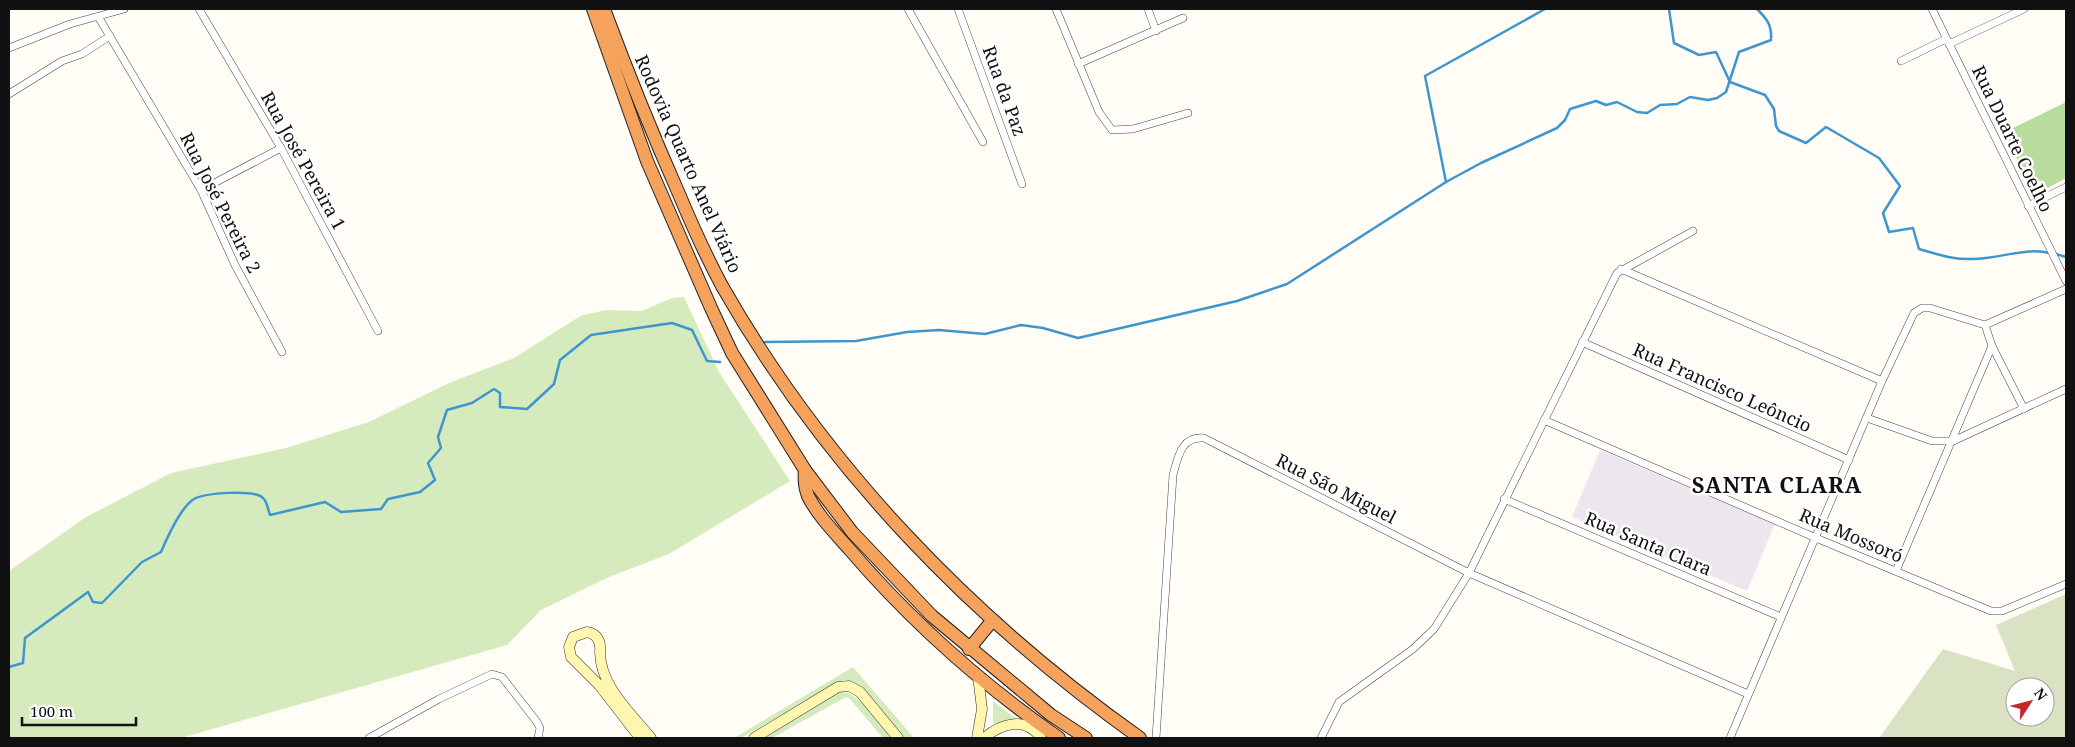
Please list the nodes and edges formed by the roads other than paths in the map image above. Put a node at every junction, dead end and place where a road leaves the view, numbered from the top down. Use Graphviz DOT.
graph roads {
  1 [pos="124,9"];
  2 [pos="199,9"];
  3 [pos="593,9"];
  4 [pos="604,9"];
  5 [pos="908,9"];
  6 [pos="958,9"];
  7 [pos="1056,9"];
  8 [pos="1148,9"];
  9 [pos="1932,9"];
  10 [pos="2024,9"];
  11 [pos="99,18"];
  12 [pos="1184,18"];
  13 [pos="1156,31"];
  14 [pos="110,36"];
  15 [pos="1947,41"];
  16 [pos="9,48"];
  17 [pos="1901,62"];
  18 [pos="1078,64"];
  19 [pos="9,94"];
  20 [pos="1188,113"];
  21 [pos="983,142"];
  22 [pos="281,148"];
  23 [pos="1022,184"];
  24 [pos="2066,187"];
  25 [pos="201,190"];
  26 [pos="2028,206"];
  27 [pos="1693,231"];
  28 [pos="1621,269"];
  29 [pos="2066,282"];
  30 [pos="2066,289"];
  31 [pos="1985,325"];
  32 [pos="378,331"];
  33 [pos="1582,342"];
  34 [pos="1992,346"];
  35 [pos="282,352"];
  36 [pos="1882,381"];
  37 [pos="2066,389"];
  38 [pos="2024,409"];
  39 [pos="1867,418"];
  40 [pos="1544,420"];
  41 [pos="1953,441"];
  42 [pos="1849,460"];
  43 [pos="805,470"];
  44 [pos="1504,499"];
  45 [pos="1816,538"];
  46 [pos="1896,571"];
  47 [pos="1469,573"];
  48 [pos="2066,584"];
  49 [pos="1781,617"];
  50 [pos="992,621"];
  51 [pos="969,649"];
  52 [pos="600,663"];
  53 [pos="585,671"];
  54 [pos="978,676"];
  55 [pos="1748,694"];
  56 [pos="369,738"];
  57 [pos="538,738"];
  58 [pos="640,738"];
  59 [pos="651,738"];
  60 [pos="754,738"];
  61 [pos="898,738"];
  62 [pos="977,738"];
  63 [pos="984,738"];
  64 [pos="1041,738"];
  65 [pos="1059,738"];
  66 [pos="1086,738"];
  67 [pos="1140,738"];
  68 [pos="1156,738"];
  69 [pos="1321,738"];
  70 [pos="1730,738"];
  1 -- 11 [label="street"];
  2 -- 22 [label="street, Rua José Pereira 1"];
  3 -- 43 [label="highway, Rodovia Quarto Anel Viário"];
  4 -- 50 [label="highway, Rodovia Quarto Anel Viário"];
  5 -- 21 [label="street"];
  6 -- 23 [label="street, Rua da Paz"];
  7 -- 18 [label="street"];
  8 -- 13 [label="street"];
  9 -- 15 [label="street, Rua Duarte Coelho"];
  10 -- 15 [label="street"];
  11 -- 14 [label="street, Rua José Pereira 2"];
  11 -- 16 [label="street"];
  12 -- 13 [label="street"];
  13 -- 18 [label="street"];
  14 -- 19 [label="street"];
  14 -- 25 [label="street, Rua José Pereira 2"];
  15 -- 17 [label="street"];
  15 -- 26 [label="street, Rua Duarte Coelho"];
  18 -- 20 [label="street"];
  22 -- 25 [label="street"];
  22 -- 32 [label="street, Rua José Pereira 1"];
  24 -- 26 [label="street"];
  25 -- 35 [label="street, Rua José Pereira 2"];
  26 -- 29 [label="street, Rua Duarte Coelho"];
  27 -- 28 [label="street"];
  28 -- 33 [label="street"];
  28 -- 36 [label="street"];
  30 -- 31 [label="street"];
  31 -- 34 [label="street"];
  31 -- 36 [label="street"];
  33 -- 40 [label="street"];
  33 -- 42 [label="street, Rua Francisco Leôncio"];
  34 -- 38 [label="street"];
  34 -- 41 [label="street"];
  36 -- 39 [label="street"];
  37 -- 38 [label="street"];
  38 -- 41 [label="street"];
  39 -- 41 [label="street"];
  39 -- 42 [label="street"];
  40 -- 44 [label="street"];
  40 -- 45 [label="street, Rua Mossoró"];
  41 -- 46 [label="street"];
  42 -- 45 [label="street"];
  43 -- 51 [label="highway, Rodovia Quarto Anel Viário"];
  43 -- 54 [label="highway"];
  44 -- 47 [label="street"];
  44 -- 49 [label="street, Rua Santa Clara"];
  45 -- 46 [label="street, Rua Mossoró"];
  45 -- 49 [label="street"];
  46 -- 48 [label="street, Rua Mossoró"];
  47 -- 55 [label="street, Rua São Miguel"];
  47 -- 68 [label="street, Rua São Miguel"];
  47 -- 69 [label="street"];
  49 -- 55 [label="street"];
  50 -- 51 [label="highway"];
  50 -- 67 [label="highway, Rodovia Quarto Anel Viário"];
  51 -- 66 [label="highway, Rodovia Quarto Anel Viário"];
  52 -- 53 [label="street"];
  52 -- 53 [label="street"];
  52 -- 59 [label="street"];
  53 -- 58 [label="street"];
  54 -- 62 [label="street"];
  54 -- 65 [label="highway"];
  55 -- 70 [label="street"];
  56 -- 57 [label="street"];
  60 -- 61 [label="street"];
  63 -- 64 [label="street"];
}
